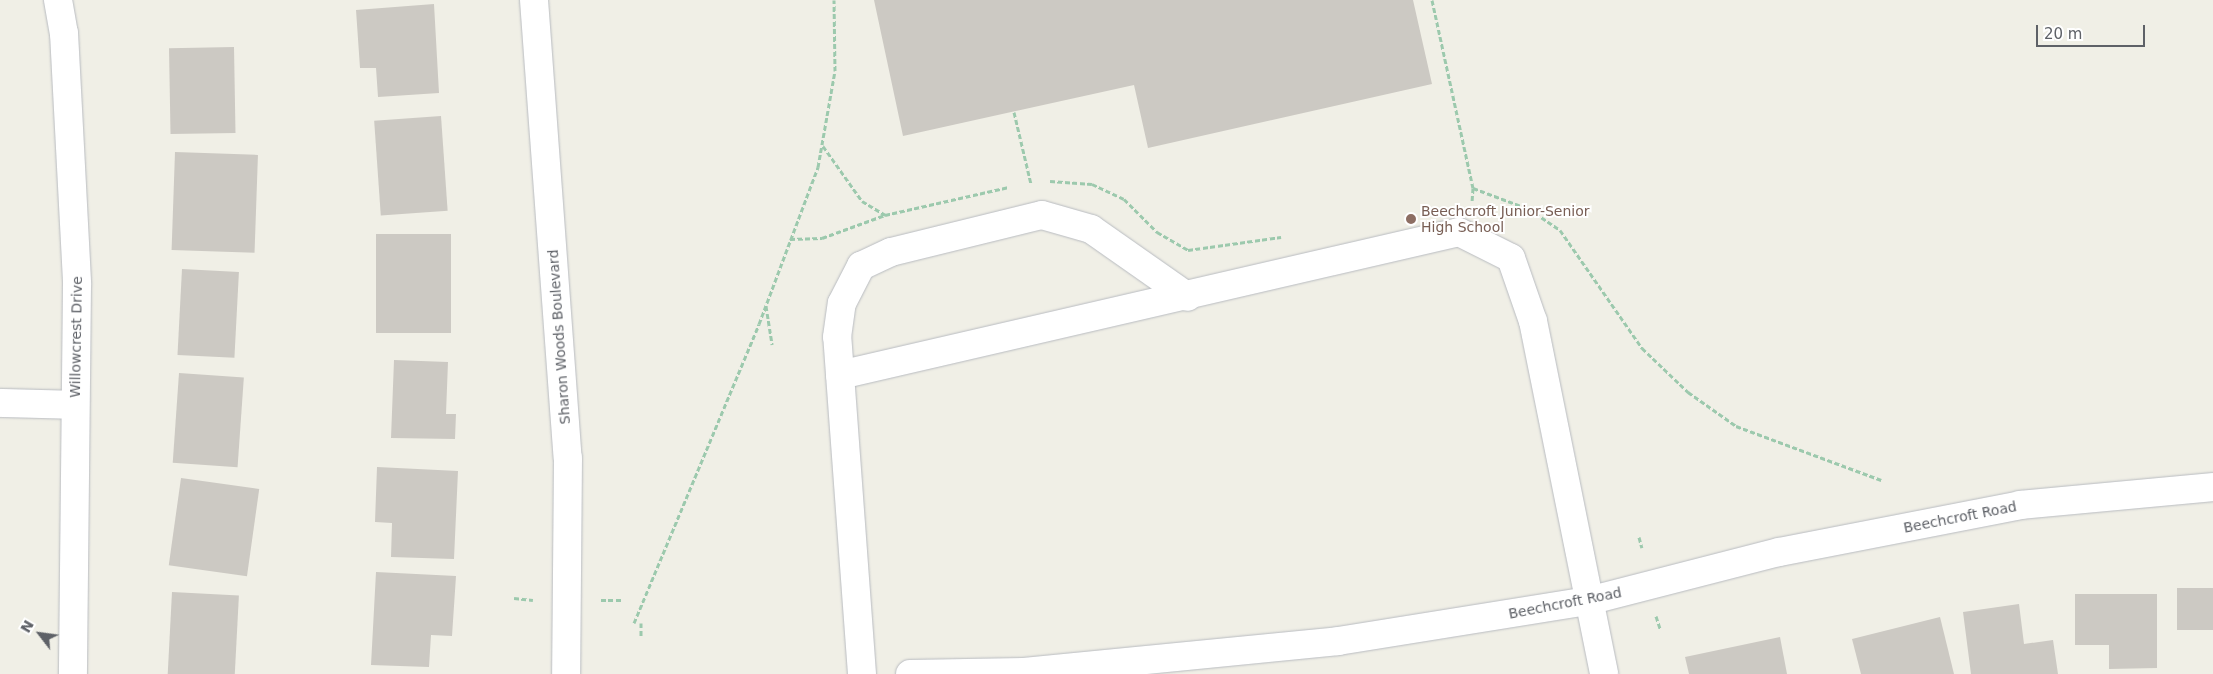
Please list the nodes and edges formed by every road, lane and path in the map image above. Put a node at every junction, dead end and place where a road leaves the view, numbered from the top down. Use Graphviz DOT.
graph roads {
  1 [pos="58,0"];
  2 [pos="534,0"];
  3 [pos="834,0"];
  4 [pos="1432,0"];
  5 [pos="1014,112"];
  6 [pos="823,146"];
  7 [pos="1032,184"];
  8 [pos="1023,185"];
  9 [pos="1015,186"];
  10 [pos="1473,188"];
  11 [pos="1471,205"];
  12 [pos="1462,206"];
  13 [pos="885,215"];
  14 [pos="1292,235"];
  15 [pos="1468,237"];
  16 [pos="790,239"];
  17 [pos="1188,297"];
  18 [pos="766,303"];
  19 [pos="772,345"];
  20 [pos="840,375"];
  21 [pos="0,404"];
  22 [pos="75,405"];
  23 [pos="1881,480"];
  24 [pos="2213,486"];
  25 [pos="1639,537"];
  26 [pos="1642,548"];
  27 [pos="514,598"];
  28 [pos="533,600"];
  29 [pos="601,600"];
  30 [pos="621,600"];
  31 [pos="1588,601"];
  32 [pos="1655,614"];
  33 [pos="634,623"];
  34 [pos="641,623"];
  35 [pos="1660,628"];
  36 [pos="641,637"];
  37 [pos="1199,666"];
  38 [pos="1014,673"];
  39 [pos="73,674"];
  40 [pos="566,674"];
  41 [pos="862,674"];
  42 [pos="910,674"];
  43 [pos="1604,674"];
  1 -- 22 [label="street, Willowcrest Drive"];
  2 -- 40 [label="street, Sharon Woods Boulevard"];
  3 -- 6 [label="path"];
  4 -- 10 [label="path"];
  5 -- 7 [label="path"];
  6 -- 13 [label="path"];
  6 -- 16 [label="path"];
  7 -- 8 [label="path"];
  7 -- 14 [label="path"];
  9 -- 13 [label="path"];
  10 -- 11 [label="path"];
  10 -- 23 [label="path"];
  11 -- 12 [label="path"];
  11 -- 15 [label="path"];
  13 -- 16 [label="path"];
  15 -- 17 [label="street"];
  15 -- 31 [label="street"];
  16 -- 18 [label="path"];
  17 -- 20 [label="street"];
  17 -- 20 [label="street"];
  18 -- 19 [label="path"];
  18 -- 33 [label="path"];
  20 -- 41 [label="street"];
  21 -- 22 [label="street"];
  22 -- 39 [label="street, Willowcrest Drive"];
  24 -- 31 [label="street, Beechcroft Road"];
  25 -- 26 [label="path"];
  27 -- 28 [label="path"];
  29 -- 30 [label="path"];
  31 -- 37 [label="street, Beechcroft Road"];
  31 -- 43 [label="street"];
  32 -- 35 [label="path"];
  34 -- 36 [label="path"];
  37 -- 38 [label="street, Beechcroft Road"];
  38 -- 42 [label="street, Beechcroft Road"];
}
